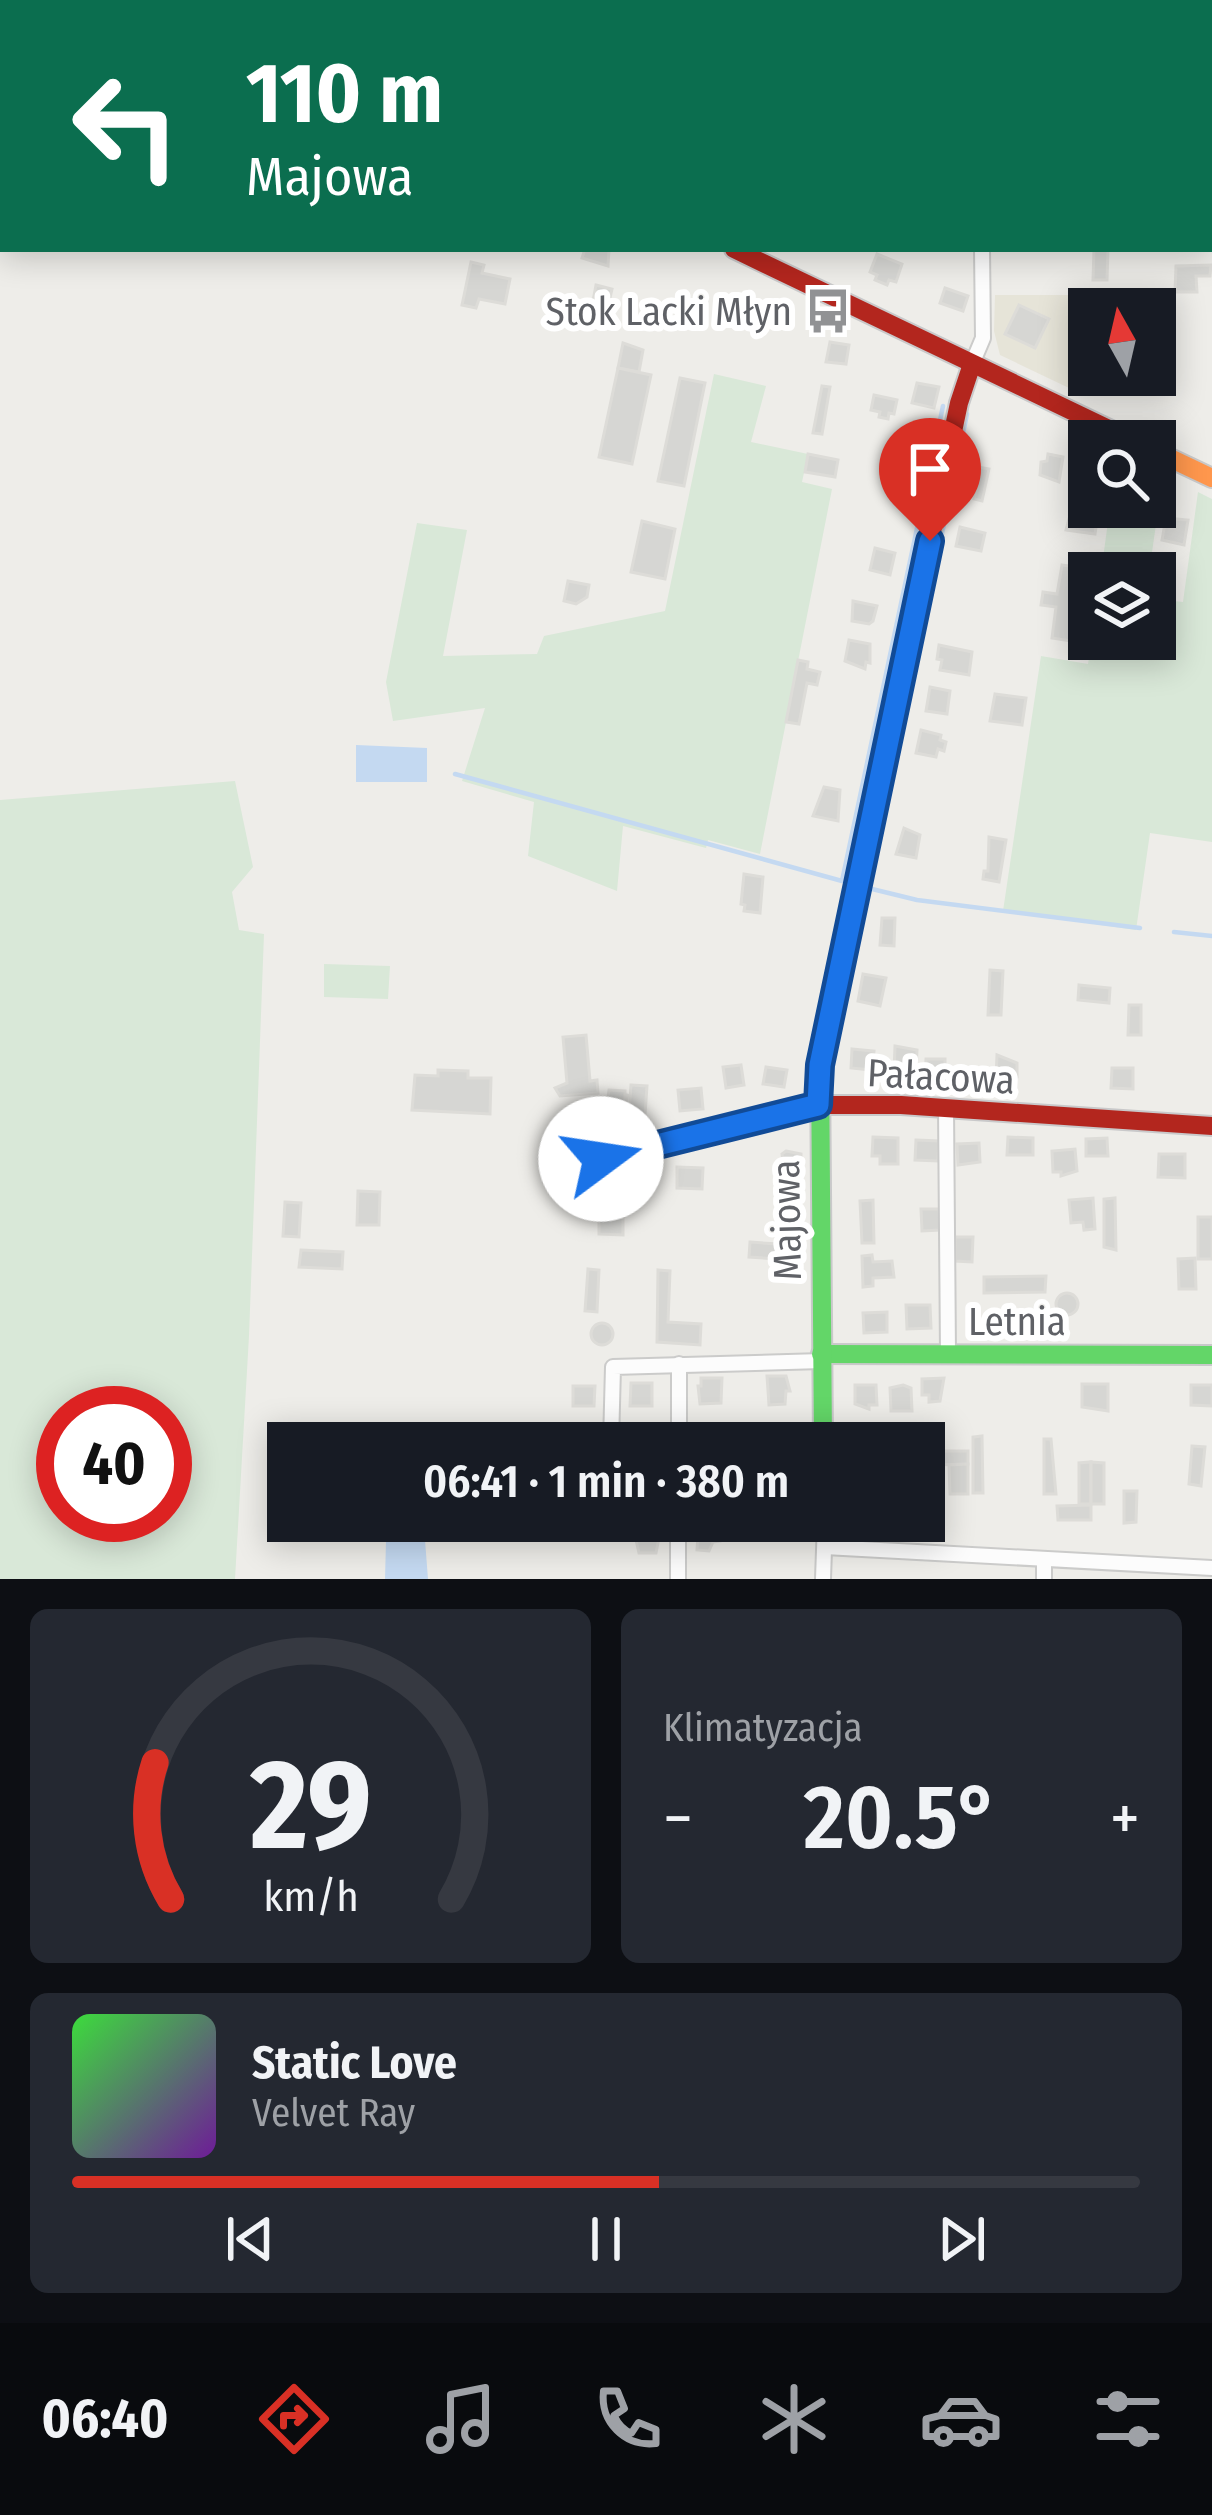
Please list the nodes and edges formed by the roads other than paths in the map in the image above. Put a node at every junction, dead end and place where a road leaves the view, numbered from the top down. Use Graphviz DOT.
graph roads {
  1 [pos="740,252"];
  2 [pos="982,252"];
  3 [pos="972,364"];
  4 [pos="1090,420"];
  5 [pos="1176,461"];
  6 [pos="1212,478"];
  7 [pos="818,1105"];
  8 [pos="946,1108"];
  9 [pos="1212,1126"];
  10 [pos="601,1159"];
  11 [pos="949,1353"];
  12 [pos="1212,1355"];
  13 [pos="822,1358"];
  14 [pos="679,1364"];
  15 [pos="612,1422"];
  16 [pos="679,1422"];
  17 [pos="823,1422"];
  18 [pos="678,1542"];
  19 [pos="825,1542"];
  20 [pos="825,1547"];
  21 [pos="1044,1558"];
  22 [pos="1208,1571"];
  23 [pos="678,1579"];
  24 [pos="823,1579"];
  25 [pos="1044,1579"];
  1 -- 3 [label="street"];
  2 -- 3 [label="street"];
  3 -- 4 [label="street"];
  3 -- 7 [label="street, Majowa"];
  5 -- 6 [label="street"];
  7 -- 8 [label="street, Pałacowa"];
  7 -- 10 [label="street, Pałacowa"];
  7 -- 13 [label="street, Majowa"];
  8 -- 9 [label="street, Pałacowa"];
  8 -- 11 [label="street"];
  11 -- 12 [label="street, Letnia"];
  11 -- 13 [label="street, Letnia"];
  13 -- 14 [label="street, Letnia"];
  13 -- 17 [label="street, Majowa"];
  14 -- 15 [label="street, Letnia"];
  14 -- 16 [label="street"];
  18 -- 23 [label="street"];
  19 -- 20 [label="street"];
  20 -- 21 [label="street"];
  20 -- 24 [label="street"];
  21 -- 22 [label="street"];
  21 -- 25 [label="street"];
}
